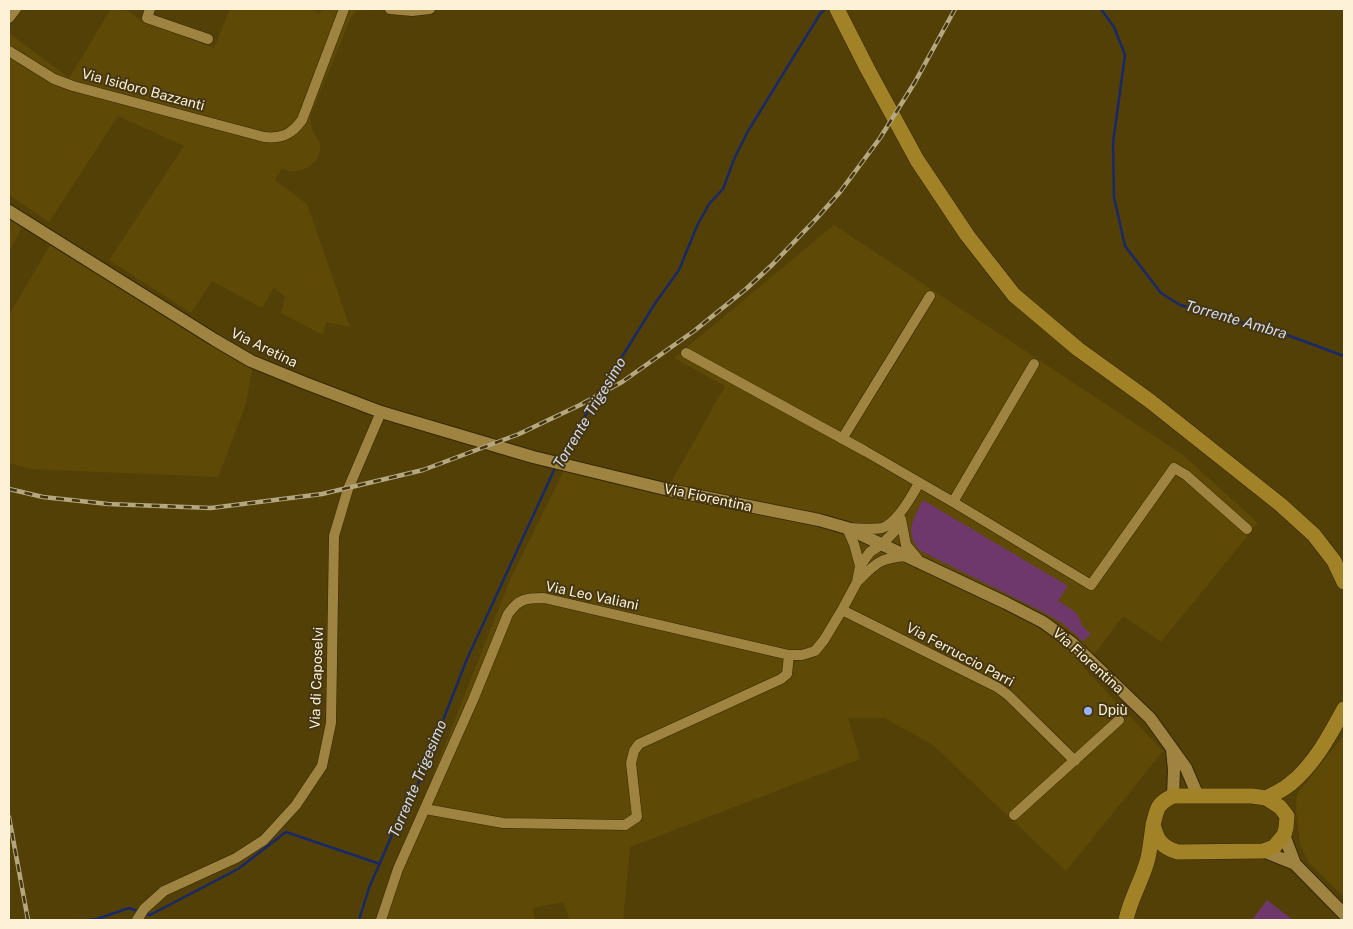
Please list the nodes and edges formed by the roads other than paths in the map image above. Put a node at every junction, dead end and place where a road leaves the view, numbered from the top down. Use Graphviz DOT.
graph roads {
  1 [pos="16,9"];
  2 [pos="150,9"];
  3 [pos="344,9"];
  4 [pos="390,9"];
  5 [pos="430,9"];
  6 [pos="837,9"];
  7 [pos="9,18"];
  8 [pos="208,40"];
  9 [pos="9,51"];
  10 [pos="9,210"];
  11 [pos="930,296"];
  12 [pos="686,353"];
  13 [pos="1034,364"];
  14 [pos="382,412"];
  15 [pos="842,439"];
  16 [pos="533,457"];
  17 [pos="918,483"];
  18 [pos="953,502"];
  19 [pos="901,512"];
  20 [pos="901,525"];
  21 [pos="884,527"];
  22 [pos="846,528"];
  23 [pos="1247,529"];
  24 [pos="882,544"];
  25 [pos="913,558"];
  26 [pos="877,562"];
  27 [pos="860,566"];
  28 [pos="857,582"];
  29 [pos="1344,582"];
  30 [pos="842,610"];
  31 [pos="789,655"];
  32 [pos="1344,708"];
  33 [pos="1119,720"];
  34 [pos="1172,747"];
  35 [pos="1076,761"];
  36 [pos="1289,785"];
  37 [pos="1172,796"];
  38 [pos="1198,796"];
  39 [pos="1266,798"];
  40 [pos="1280,807"];
  41 [pos="426,808"];
  42 [pos="1014,815"];
  43 [pos="1153,824"];
  44 [pos="1284,835"];
  45 [pos="1263,851"];
  46 [pos="1186,852"];
  47 [pos="1295,864"];
  48 [pos="1142,878"];
  49 [pos="1344,914"];
  50 [pos="137,920"];
  51 [pos="381,920"];
  52 [pos="1126,920"];
  1 -- 7 [label="street"];
  2 -- 8 [label="street"];
  3 -- 9 [label="street, Via Isidoro Bazzanti"];
  4 -- 5 [label="street"];
  6 -- 29 [label="main road"];
  10 -- 14 [label="street, Via Aretina"];
  11 -- 15 [label="street"];
  12 -- 15 [label="street"];
  13 -- 18 [label="street"];
  14 -- 16 [label="street, Via Aretina"];
  14 -- 50 [label="street, Via di Caposelvi"];
  15 -- 17 [label="street"];
  16 -- 22 [label="street, Via Fiorentina"];
  17 -- 18 [label="street"];
  17 -- 19 [label="street"];
  18 -- 23 [label="street"];
  19 -- 20 [label="street"];
  19 -- 21 [label="street"];
  20 -- 24 [label="street"];
  20 -- 25 [label="street"];
  21 -- 22 [label="street"];
  21 -- 24 [label="street"];
  22 -- 24 [label="street, Via Fiorentina"];
  22 -- 27 [label="street, Via Leo Valiani"];
  24 -- 25 [label="street, Via Fiorentina"];
  24 -- 26 [label="street"];
  24 -- 27 [label="street"];
  25 -- 26 [label="street"];
  25 -- 34 [label="street, Via Fiorentina"];
  26 -- 28 [label="street"];
  27 -- 28 [label="street, Via Leo Valiani"];
  28 -- 30 [label="street, Via Leo Valiani"];
  30 -- 31 [label="street, Via Leo Valiani"];
  30 -- 35 [label="street, Via Ferruccio Parri"];
  31 -- 41 [label="street"];
  31 -- 41 [label="street, Via Leo Valiani"];
  32 -- 36 [label="main road"];
  33 -- 35 [label="street"];
  34 -- 37 [label="street"];
  34 -- 38 [label="street, Via Fiorentina"];
  35 -- 42 [label="street"];
  36 -- 39 [label="main road"];
  36 -- 40 [label="main road"];
  37 -- 38 [label="main road"];
  37 -- 43 [label="main road"];
  38 -- 39 [label="main road"];
  39 -- 40 [label="main road"];
  40 -- 44 [label="main road"];
  41 -- 51 [label="street, Via Leo Valiani"];
  43 -- 46 [label="main road"];
  43 -- 48 [label="main road"];
  44 -- 45 [label="main road"];
  44 -- 47 [label="street"];
  45 -- 46 [label="main road"];
  45 -- 47 [label="street"];
  46 -- 48 [label="main road"];
  47 -- 49 [label="street"];
  48 -- 52 [label="main road"];
}
